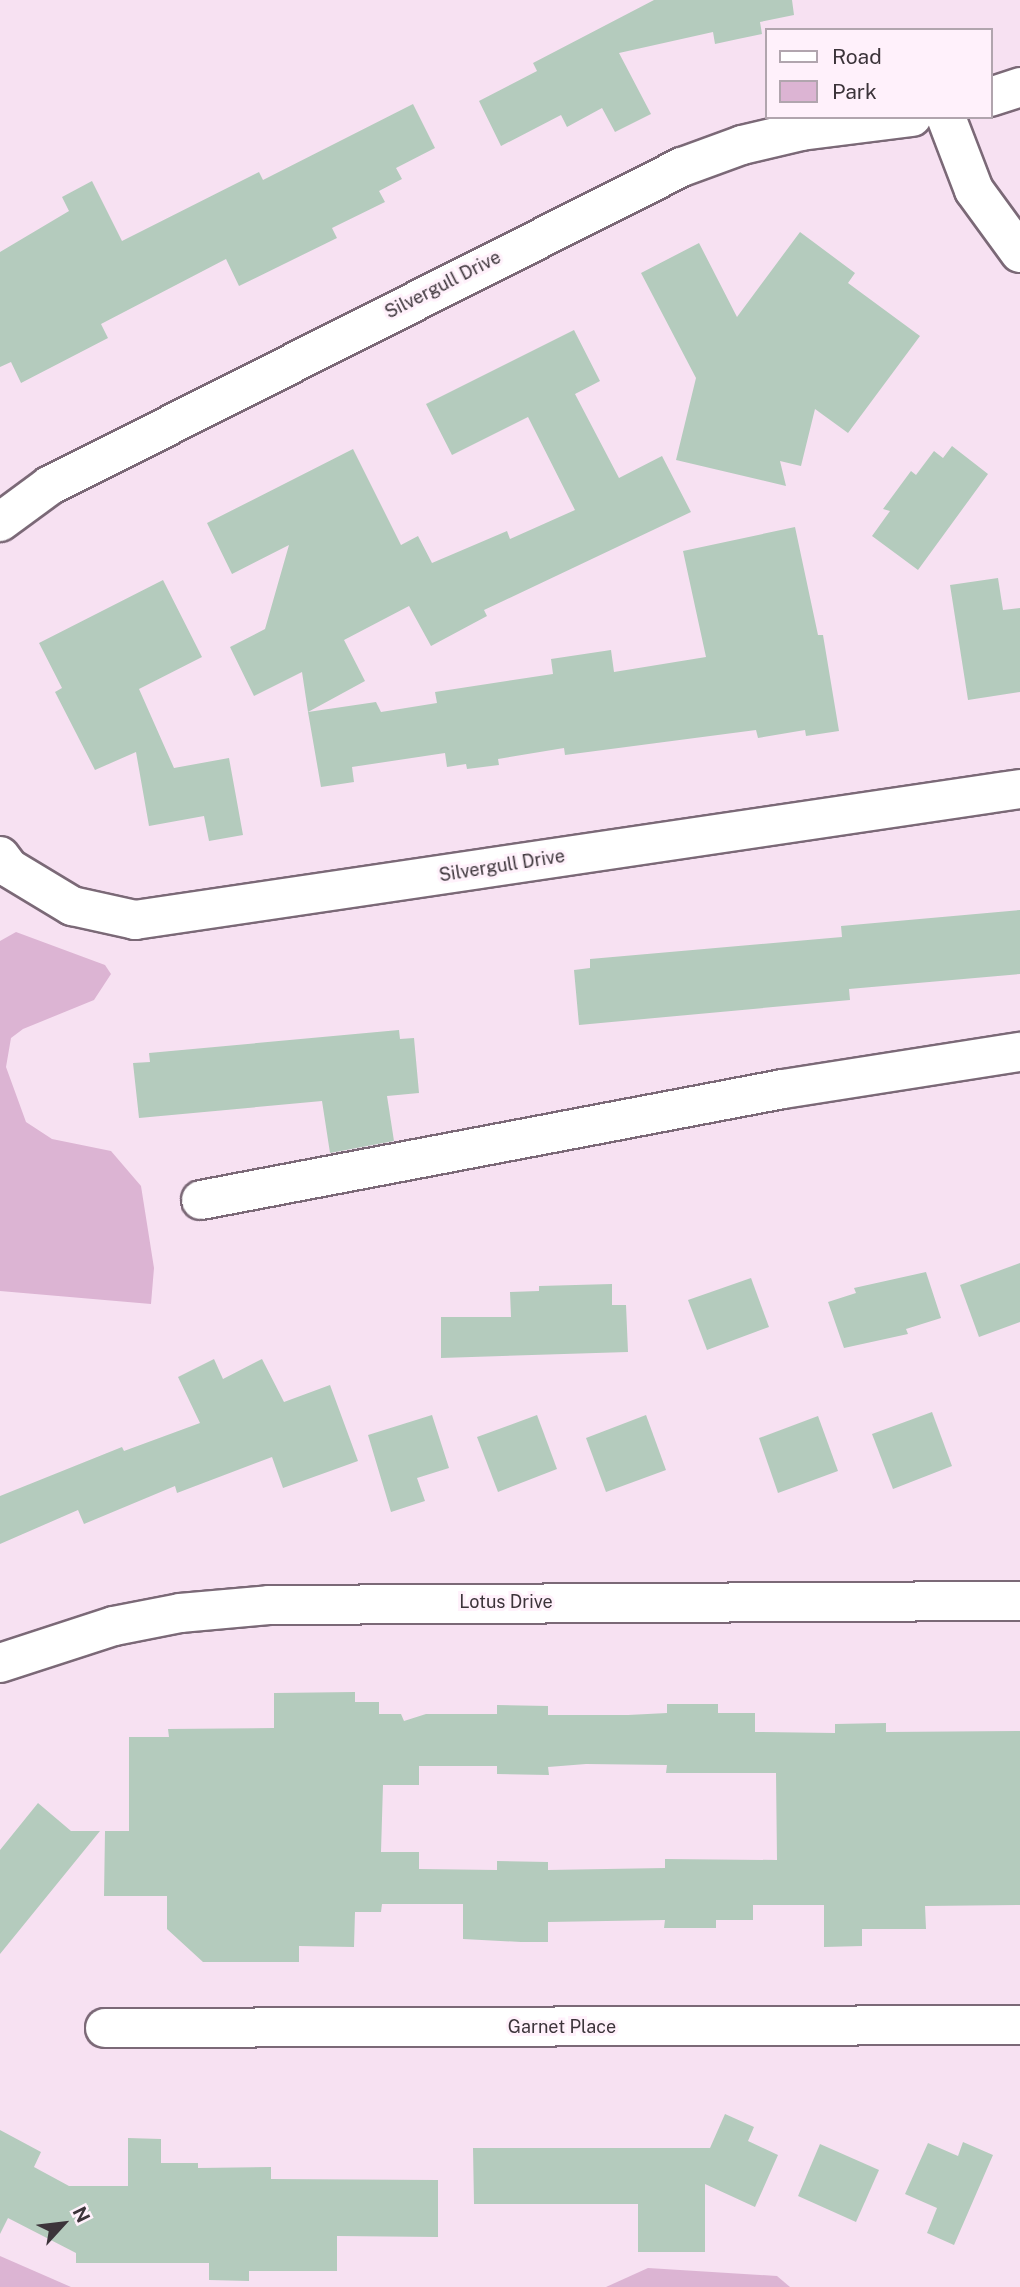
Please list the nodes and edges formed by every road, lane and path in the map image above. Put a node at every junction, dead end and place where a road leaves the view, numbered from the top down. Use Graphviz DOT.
graph roads {
  1 [pos="1020,87"];
  2 [pos="992,96"];
  3 [pos="896,119"];
  4 [pos="947,119"];
  5 [pos="1020,253"];
  6 [pos="0,522"];
  7 [pos="1020,789"];
  8 [pos="0,856"];
  9 [pos="1020,1052"];
  10 [pos="201,1200"];
  11 [pos="1020,1601"];
  12 [pos="0,1663"];
  13 [pos="1020,2025"];
  14 [pos="105,2028"];
  1 -- 2 [label="street"];
  3 -- 6 [label="street, Silvergull Drive"];
  4 -- 5 [label="street"];
  7 -- 8 [label="street, Silvergull Drive"];
  9 -- 10 [label="street"];
  11 -- 12 [label="street, Lotus Drive"];
  13 -- 14 [label="street, Garnet Place"];
}
